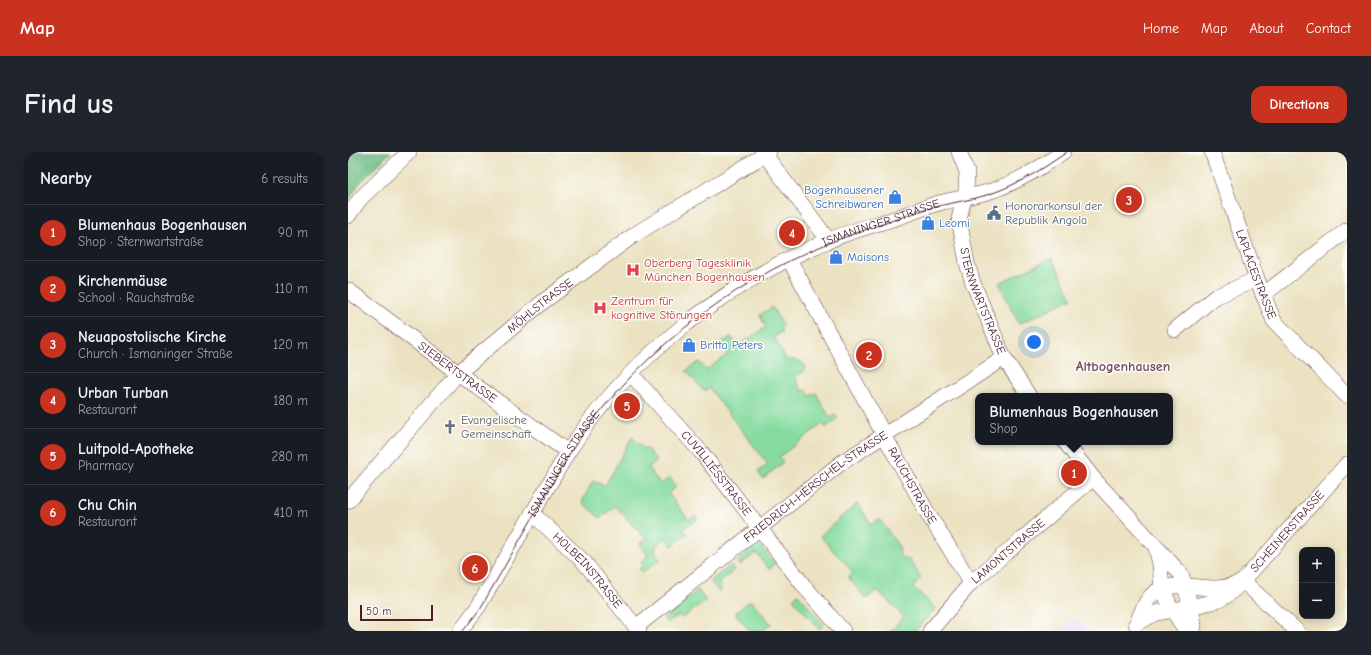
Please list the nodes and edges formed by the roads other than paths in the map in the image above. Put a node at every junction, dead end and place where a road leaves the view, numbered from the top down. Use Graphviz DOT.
graph roads {
  1 [pos="409,152"];
  2 [pos="948,152"];
  3 [pos="959,152"];
  4 [pos="1063,152"];
  5 [pos="1212,152"];
  6 [pos="765,153"];
  7 [pos="967,172"];
  8 [pos="963,198"];
  9 [pos="348,216"];
  10 [pos="1347,230"];
  11 [pos="829,241"];
  12 [pos="789,259"];
  13 [pos="1257,279"];
  14 [pos="348,290"];
  15 [pos="1263,295"];
  16 [pos="1175,330"];
  17 [pos="1004,358"];
  18 [pos="458,373"];
  19 [pos="631,374"];
  20 [pos="1027,393"];
  21 [pos="1347,396"];
  22 [pos="884,435"];
  23 [pos="1067,445"];
  24 [pos="568,452"];
  25 [pos="1347,464"];
  26 [pos="1093,478"];
  27 [pos="348,501"];
  28 [pos="532,513"];
  29 [pos="759,529"];
  30 [pos="1156,548"];
  31 [pos="1244,581"];
  32 [pos="971,583"];
  33 [pos="1186,586"];
  34 [pos="1162,589"];
  35 [pos="1191,607"];
  36 [pos="1172,610"];
  37 [pos="1135,627"];
  38 [pos="637,629"];
  39 [pos="461,630"];
  40 [pos="843,631"];
  41 [pos="930,631"];
  42 [pos="1186,631"];
  43 [pos="1193,631"];
  44 [pos="1297,631"];
  1 -- 9 [label="street"];
  2 -- 7 [label="street"];
  3 -- 7 [label="street"];
  4 -- 8 [label="street, ISMANINGER STRASSE"];
  5 -- 13 [label="street, LAPLACESTRASSE"];
  6 -- 11 [label="street"];
  6 -- 18 [label="street, MÖHLSTRASSE"];
  7 -- 8 [label="street, STERNWARTSTRASSE"];
  8 -- 11 [label="street, ISMANINGER STRASSE"];
  8 -- 17 [label="street, STERNWARTSTRASSE"];
  10 -- 15 [label="street"];
  11 -- 12 [label="street, ISMANINGER STRASSE"];
  12 -- 19 [label="street, ISMANINGER STRASSE"];
  12 -- 22 [label="street, RAUCHSTRASSE"];
  13 -- 15 [label="street, LAPLACESTRASSE"];
  13 -- 16 [label="street"];
  14 -- 18 [label="street, SIEBERTSTRASSE"];
  15 -- 21 [label="street, LAPLACESTRASSE"];
  17 -- 20 [label="street, STERNWARTSTRASSE"];
  17 -- 22 [label="street, FRIEDRICH-HERSCHEL-STRASSE"];
  18 -- 24 [label="street, SIEBERTSTRASSE"];
  18 -- 27 [label="street, MÖHLSTRASSE"];
  19 -- 24 [label="street, ISMANINGER STRASSE"];
  19 -- 29 [label="street, CUVILLIÉSSTRASSE"];
  22 -- 29 [label="street, FRIEDRICH-HERSCHEL-STRASSE"];
  22 -- 32 [label="street, RAUCHSTRASSE"];
  23 -- 26 [label="street"];
  24 -- 28 [label="street, ISMANINGER STRASSE"];
  25 -- 31 [label="street, SCHEINERSTRASSE"];
  26 -- 30 [label="street"];
  26 -- 32 [label="street, LAMONTSTRASSE"];
  28 -- 38 [label="street, HOLBEINSTRASSE"];
  28 -- 39 [label="street, ISMANINGER STRASSE"];
  29 -- 38 [label="street, FRIEDRICH-HERSCHEL-STRASSE"];
  29 -- 40 [label="street, CUVILLIÉSSTRASSE"];
  30 -- 33 [label="street"];
  30 -- 34 [label="street"];
  31 -- 33 [label="street"];
  31 -- 35 [label="street, SCHEINERSTRASSE"];
  31 -- 44 [label="street"];
  32 -- 41 [label="street, LAMONTSTRASSE"];
  33 -- 34 [label="street"];
  33 -- 35 [label="street"];
  34 -- 36 [label="street"];
  34 -- 37 [label="street"];
  35 -- 36 [label="street, SCHEINERSTRASSE"];
  35 -- 43 [label="street"];
  36 -- 37 [label="street, SCHEINERSTRASSE"];
  36 -- 42 [label="street"];
}
